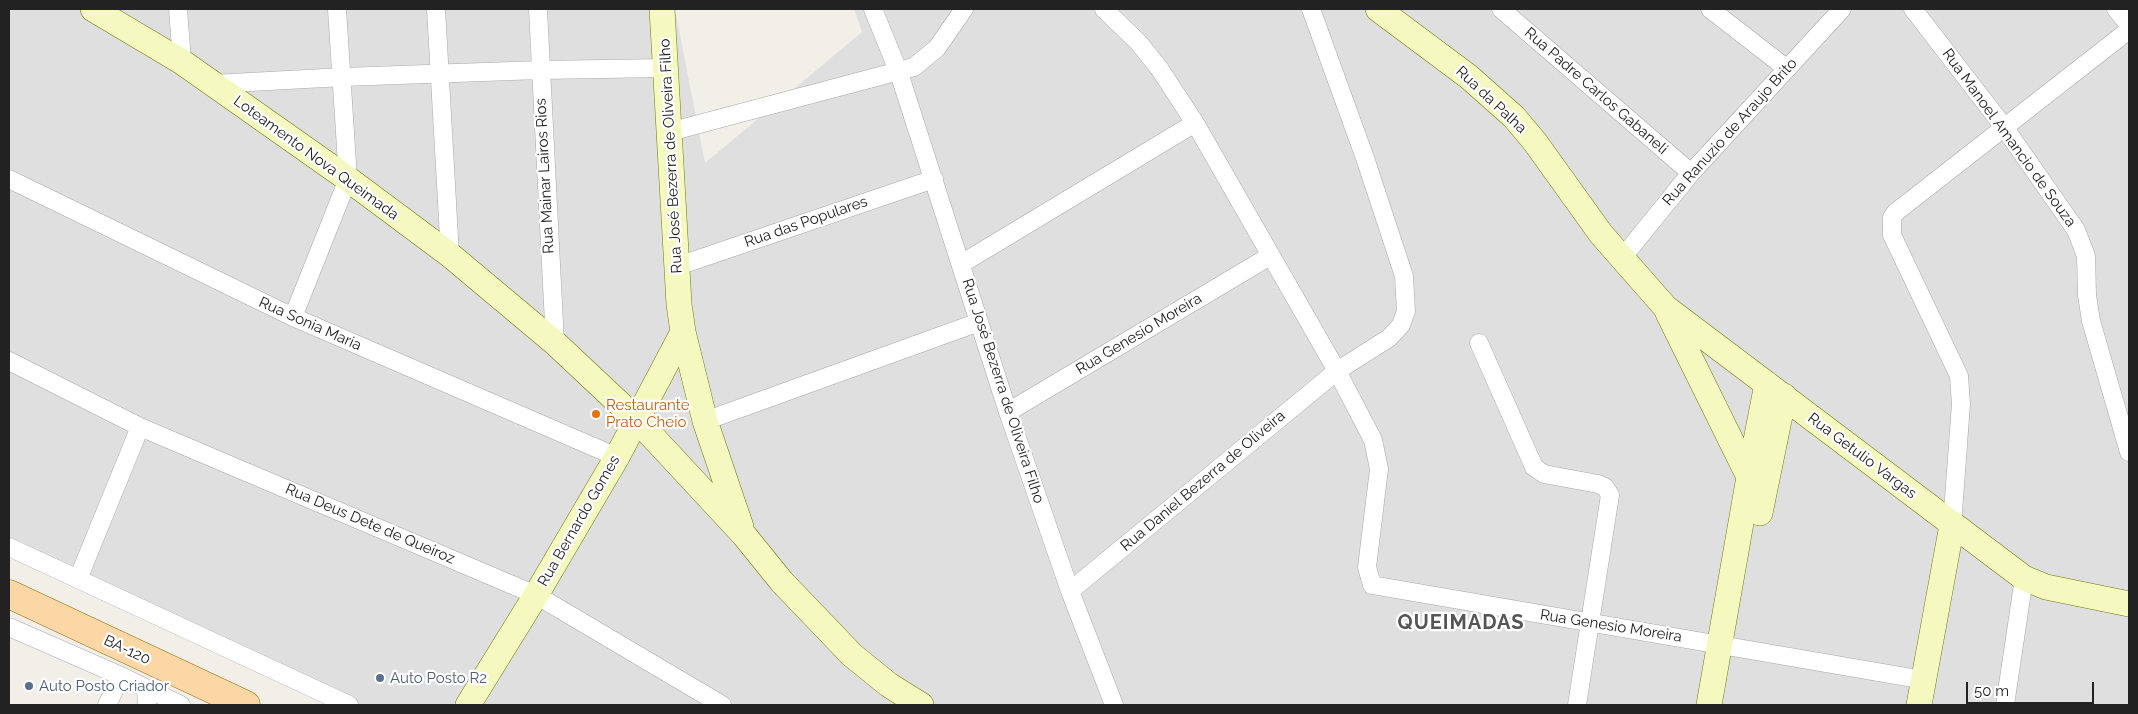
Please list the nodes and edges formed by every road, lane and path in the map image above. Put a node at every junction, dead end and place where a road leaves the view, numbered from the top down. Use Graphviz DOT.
graph roads {
  1 [pos="93,9"];
  2 [pos="178,9"];
  3 [pos="337,9"];
  4 [pos="436,9"];
  5 [pos="538,9"];
  6 [pos="662,9"];
  7 [pos="873,9"];
  8 [pos="964,9"];
  9 [pos="1104,9"];
  10 [pos="1311,9"];
  11 [pos="1378,9"];
  12 [pos="1501,9"];
  13 [pos="1710,9"];
  14 [pos="1842,9"];
  15 [pos="1913,9"];
  16 [pos="2116,9"];
  17 [pos="2129,25"];
  18 [pos="2129,30"];
  19 [pos="182,62"];
  20 [pos="666,68"];
  21 [pos="1786,68"];
  22 [pos="540,70"];
  23 [pos="899,73"];
  24 [pos="440,74"];
  25 [pos="343,76"];
  26 [pos="213,84"];
  27 [pos="1195,122"];
  28 [pos="2004,127"];
  29 [pos="669,132"];
  30 [pos="1691,173"];
  31 [pos="934,178"];
  32 [pos="9,179"];
  33 [pos="348,179"];
  34 [pos="450,255"];
  35 [pos="1270,256"];
  36 [pos="1622,258"];
  37 [pos="961,264"];
  38 [pos="678,266"];
  39 [pos="1666,308"];
  40 [pos="293,317"];
  41 [pos="979,322"];
  42 [pos="683,332"];
  43 [pos="556,343"];
  44 [pos="1479,343"];
  45 [pos="9,361"];
  46 [pos="1337,371"];
  47 [pos="1776,390"];
  48 [pos="1008,412"];
  49 [pos="637,420"];
  50 [pos="705,421"];
  51 [pos="140,427"];
  52 [pos="2126,432"];
  53 [pos="2129,452"];
  54 [pos="617,457"];
  55 [pos="1749,477"];
  56 [pos="1952,524"];
  57 [pos="744,535"];
  58 [pos="9,547"];
  59 [pos="2024,578"];
  60 [pos="78,579"];
  61 [pos="1070,591"];
  62 [pos="9,594"];
  63 [pos="536,596"];
  64 [pos="2129,604"];
  65 [pos="1590,623"];
  66 [pos="9,627"];
  67 [pos="1728,646"];
  68 [pos="121,676"];
  69 [pos="1924,680"];
  70 [pos="146,688"];
  71 [pos="107,705"];
  72 [pos="147,705"];
  73 [pos="181,705"];
  74 [pos="246,705"];
  75 [pos="349,705"];
  76 [pos="468,705"];
  77 [pos="722,705"];
  78 [pos="921,705"];
  79 [pos="1114,705"];
  80 [pos="1576,705"];
  81 [pos="1709,705"];
  82 [pos="1726,705"];
  83 [pos="1919,705"];
  84 [pos="2005,705"];
  1 -- 19 [label="street, Loteamento Nova Queimada"];
  2 -- 19 [label="street"];
  3 -- 25 [label="street"];
  4 -- 24 [label="street"];
  5 -- 22 [label="street, Rua Mainar Lairos Rios"];
  6 -- 20 [label="street, Rua José Bezerra de Oliveira Filho"];
  7 -- 23 [label="street, Rua José Bezerra de Oliveira Filho"];
  8 -- 23 [label="street"];
  9 -- 27 [label="street, Rua Genesio Moreira"];
  10 -- 46 [label="street"];
  11 -- 36 [label="street, Rua da Palha"];
  12 -- 30 [label="street, Rua Padre Carlos Gabaneli"];
  13 -- 21 [label="street"];
  14 -- 21 [label="street, Rua Ranuzio de Araujo Brito"];
  15 -- 28 [label="street, Rua Manoel Amancio de Souza"];
  16 -- 17 [label="street"];
  18 -- 28 [label="street"];
  19 -- 26 [label="street, Loteamento Nova Queimada"];
  20 -- 22 [label="street"];
  20 -- 29 [label="street, Rua José Bezerra de Oliveira Filho"];
  21 -- 30 [label="street, Rua Ranuzio de Araujo Brito"];
  22 -- 24 [label="street"];
  22 -- 43 [label="street, Rua Mainar Lairos Rios"];
  23 -- 29 [label="street"];
  23 -- 31 [label="street, Rua José Bezerra de Oliveira Filho"];
  24 -- 25 [label="street"];
  24 -- 34 [label="street"];
  25 -- 26 [label="street"];
  25 -- 33 [label="street"];
  26 -- 33 [label="street, Loteamento Nova Queimada"];
  27 -- 35 [label="street, Rua Genesio Moreira"];
  27 -- 37 [label="street"];
  28 -- 52 [label="street, Rua Manoel Amancio de Souza"];
  28 -- 56 [label="street"];
  29 -- 38 [label="street, Rua José Bezerra de Oliveira Filho"];
  30 -- 36 [label="street, Rua Ranuzio de Araujo Brito"];
  31 -- 37 [label="street, Rua José Bezerra de Oliveira Filho"];
  31 -- 38 [label="street, Rua das Populares"];
  32 -- 40 [label="street, Rua Sonia Maria"];
  33 -- 34 [label="street, Loteamento Nova Queimada"];
  33 -- 40 [label="street"];
  34 -- 43 [label="street, Loteamento Nova Queimada"];
  35 -- 46 [label="street, Rua Genesio Moreira"];
  35 -- 48 [label="street, Rua Genesio Moreira"];
  36 -- 39 [label="street, Rua Getulio Vargas"];
  37 -- 41 [label="street, Rua José Bezerra de Oliveira Filho"];
  38 -- 42 [label="street, Rua José Bezerra de Oliveira Filho"];
  39 -- 47 [label="street, Rua Getulio Vargas"];
  39 -- 55 [label="street"];
  40 -- 54 [label="street, Rua Sonia Maria"];
  41 -- 48 [label="street, Rua José Bezerra de Oliveira Filho"];
  41 -- 50 [label="street"];
  42 -- 49 [label="street, Rua Bernardo Gomes"];
  42 -- 50 [label="street, Rua José Bezerra de Oliveira Filho"];
  43 -- 49 [label="street, Loteamento Nova Queimada"];
  44 -- 65 [label="street"];
  45 -- 51 [label="street, Rua Deus Dete de Queiroz"];
  46 -- 61 [label="street, Rua Daniel Bezerra de Oliveira"];
  46 -- 65 [label="street, Rua Genesio Moreira"];
  47 -- 55 [label="street"];
  47 -- 56 [label="street, Rua Getulio Vargas"];
  47 -- 67 [label="street"];
  48 -- 61 [label="street, Rua José Bezerra de Oliveira Filho"];
  49 -- 54 [label="street, Rua Bernardo Gomes"];
  49 -- 57 [label="street, Rua José Bezerra de Oliveira Filho"];
  50 -- 57 [label="street, Rua José Bezerra de Oliveira Filho"];
  51 -- 60 [label="street"];
  51 -- 63 [label="street, Rua Deus Dete de Queiroz"];
  52 -- 53 [label="street, Rua Manoel Amancio de Souza"];
  54 -- 63 [label="street, Rua Bernardo Gomes"];
  55 -- 67 [label="street"];
  56 -- 59 [label="street, Rua Getulio Vargas"];
  56 -- 69 [label="street"];
  57 -- 78 [label="street, Rua José Bezerra de Oliveira Filho"];
  58 -- 60 [label="street"];
  59 -- 64 [label="street, Rua Getulio Vargas"];
  59 -- 84 [label="street"];
  60 -- 75 [label="street"];
  61 -- 79 [label="street, Rua José Bezerra de Oliveira Filho"];
  62 -- 74 [label="main road, BA-120 / BA-120"];
  63 -- 76 [label="street, Rua Bernardo Gomes"];
  63 -- 77 [label="street, Rua Deus Dete de Queiroz"];
  65 -- 67 [label="street, Rua Genesio Moreira"];
  65 -- 80 [label="street"];
  66 -- 68 [label="street"];
  67 -- 69 [label="street, Rua Genesio Moreira"];
  67 -- 81 [label="street"];
  67 -- 82 [label="street"];
  68 -- 70 [label="street"];
  68 -- 71 [label="street"];
  69 -- 83 [label="street"];
  70 -- 72 [label="street"];
  70 -- 73 [label="street"];
}
